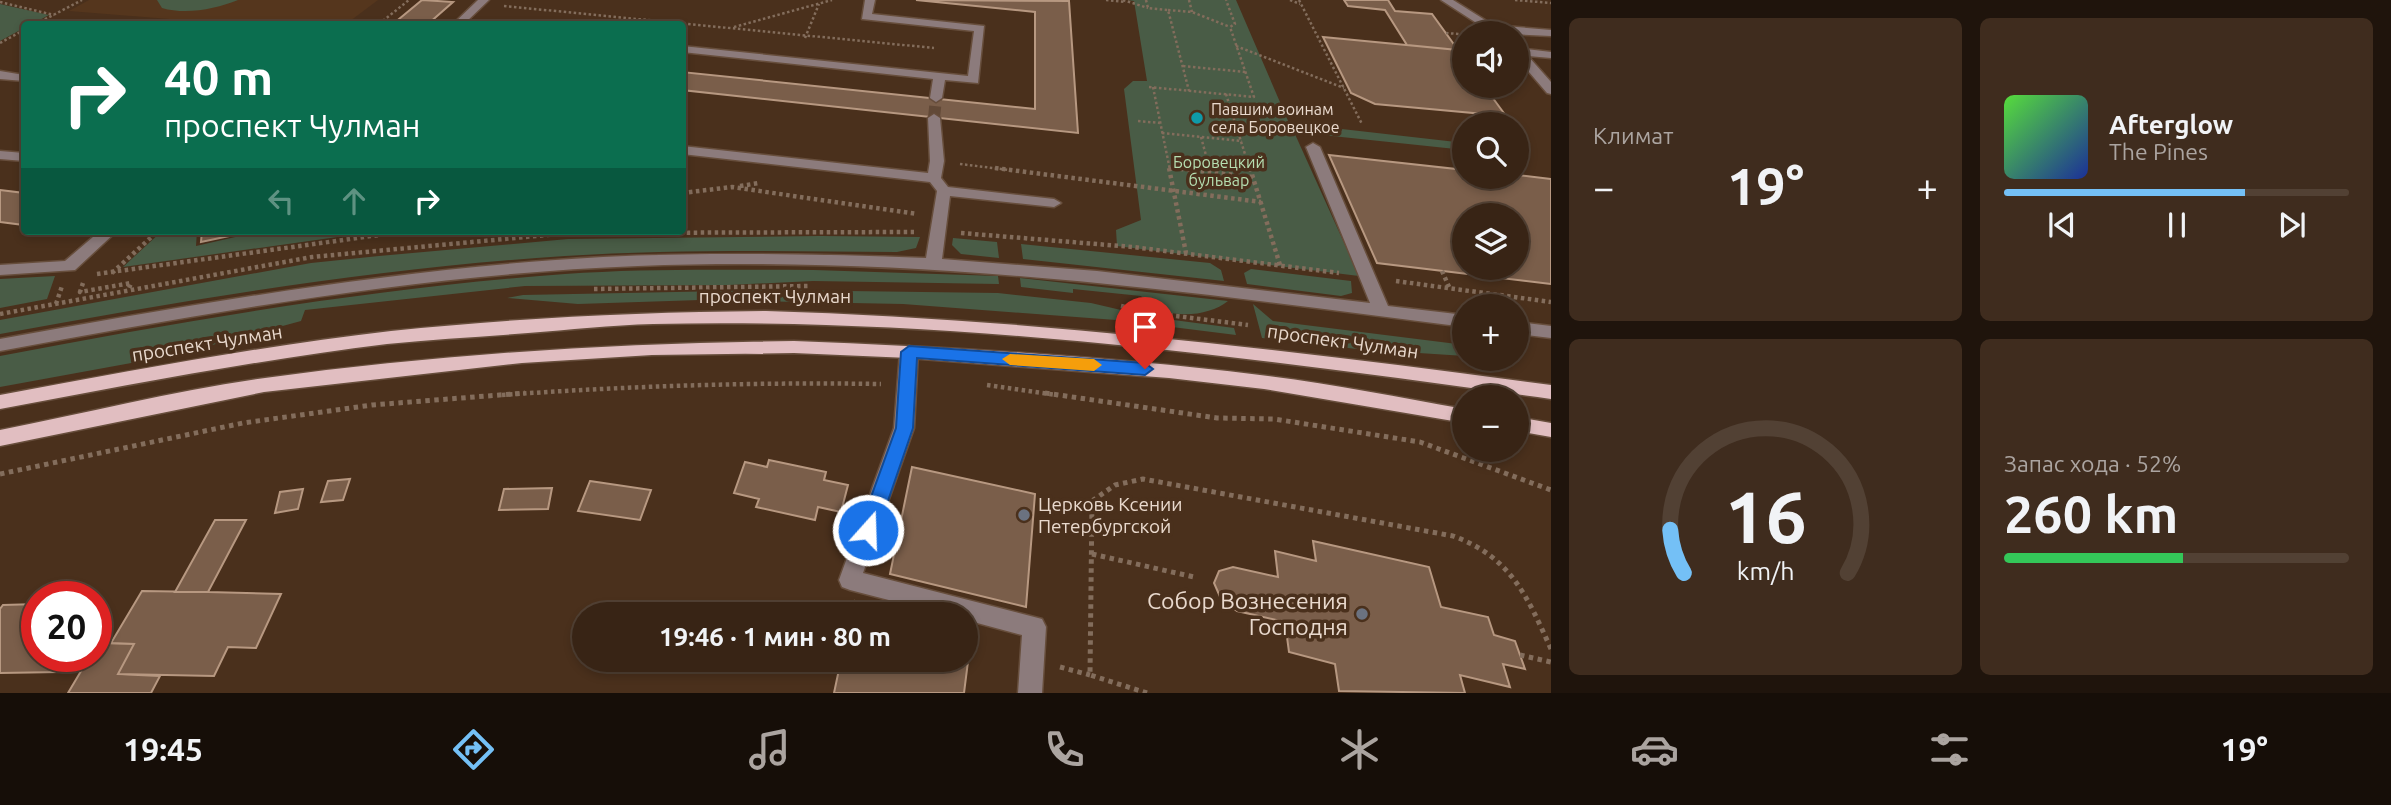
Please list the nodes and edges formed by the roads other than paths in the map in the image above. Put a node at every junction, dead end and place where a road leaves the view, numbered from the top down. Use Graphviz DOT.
graph roads {
  1 [pos="870,0"];
  2 [pos="1446,0"];
  3 [pos="482,2"];
  4 [pos="461,21"];
  5 [pos="1480,21"];
  6 [pos="1529,32"];
  7 [pos="1551,33"];
  8 [pos="686,49"];
  9 [pos="1529,53"];
  10 [pos="1551,55"];
  11 [pos="1529,64"];
  12 [pos="0,75"];
  13 [pos="939,77"];
  14 [pos="21,78"];
  15 [pos="1550,88"];
  16 [pos="936,98"];
  17 [pos="934,118"];
  18 [pos="1313,147"];
  19 [pos="686,150"];
  20 [pos="0,155"];
  21 [pos="21,157"];
  22 [pos="934,178"];
  23 [pos="944,191"];
  24 [pos="1054,203"];
  25 [pos="104,235"];
  26 [pos="934,264"];
  27 [pos="0,270"];
  28 [pos="1381,311"];
  29 [pos="1452,319"];
  30 [pos="1529,329"];
  31 [pos="1551,332"];
  32 [pos="0,345"];
  33 [pos="909,352"];
  34 [pos="1551,392"];
  35 [pos="0,402"];
  36 [pos="1452,414"];
  37 [pos="1529,426"];
  38 [pos="1551,430"];
  39 [pos="0,438"];
  40 [pos="1030,693"];
  1 -- 13 [label="street"];
  2 -- 5 [label="street"];
  3 -- 4 [label="street"];
  6 -- 7 [label="street"];
  8 -- 13 [label="street"];
  9 -- 10 [label="street"];
  11 -- 15 [label="street"];
  12 -- 14 [label="street"];
  13 -- 16 [label="street"];
  17 -- 22 [label="street"];
  18 -- 28 [label="street"];
  19 -- 22 [label="street"];
  20 -- 21 [label="street"];
  22 -- 23 [label="street"];
  23 -- 24 [label="street"];
  23 -- 26 [label="street"];
  25 -- 27 [label="street"];
  26 -- 28 [label="street"];
  26 -- 32 [label="street"];
  28 -- 29 [label="street"];
  30 -- 31 [label="street"];
  33 -- 36 [label="main road"];
  33 -- 39 [label="main road"];
  33 -- 40 [label="street"];
  34 -- 35 [label="main road, проспект Чулман"];
  37 -- 38 [label="main road"];
}
